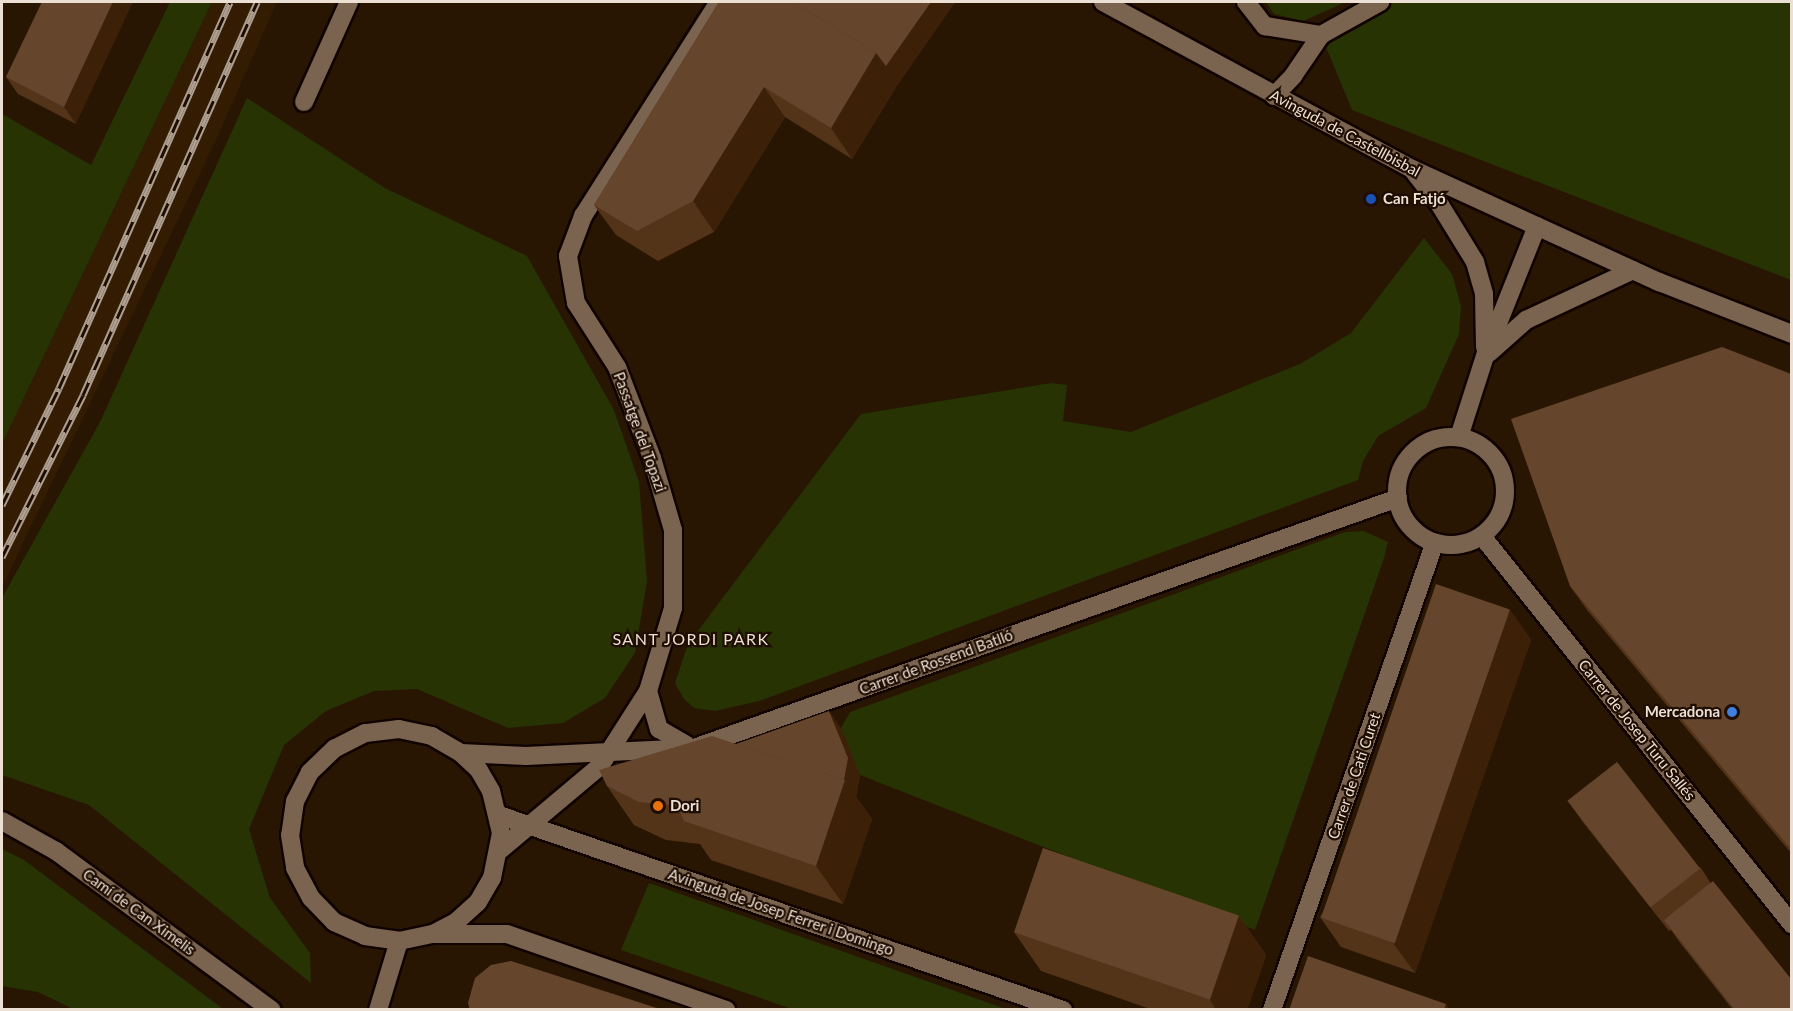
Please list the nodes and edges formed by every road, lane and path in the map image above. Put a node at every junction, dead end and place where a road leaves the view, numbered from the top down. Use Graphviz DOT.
graph roads {
  1 [pos="349,2"];
  2 [pos="719,2"];
  3 [pos="1246,2"];
  4 [pos="1380,2"];
  5 [pos="1115,4"];
  6 [pos="1321,35"];
  7 [pos="1274,96"];
  8 [pos="304,102"];
  9 [pos="1412,169"];
  10 [pos="1537,226"];
  11 [pos="1633,270"];
  12 [pos="1791,334"];
  13 [pos="1485,356"];
  14 [pos="1459,437"];
  15 [pos="1398,498"];
  16 [pos="1482,536"];
  17 [pos="1435,543"];
  18 [pos="648,691"];
  19 [pos="694,748"];
  20 [pos="611,750"];
  21 [pos="461,753"];
  22 [pos="499,815"];
  23 [pos="2,821"];
  24 [pos="531,826"];
  25 [pos="500,850"];
  26 [pos="1791,925"];
  27 [pos="433,934"];
  28 [pos="399,941"];
  29 [pos="272,1010"];
  30 [pos="378,1010"];
  31 [pos="726,1010"];
  32 [pos="1064,1010"];
  33 [pos="1272,1010"];
  1 -- 8 [label="street"];
  2 -- 18 [label="street, Passatge del Topazi"];
  3 -- 6 [label="street"];
  4 -- 6 [label="street"];
  5 -- 7 [label="street, Avinguda de Castellbisbal"];
  6 -- 7 [label="street"];
  7 -- 9 [label="street, Avinguda de Castellbisbal"];
  9 -- 10 [label="street, Avinguda de Castellbisbal"];
  9 -- 13 [label="street"];
  10 -- 11 [label="street, Avinguda de Castellbisbal"];
  10 -- 13 [label="street"];
  11 -- 12 [label="street, Avinguda de Castellbisbal"];
  11 -- 13 [label="street"];
  13 -- 14 [label="street"];
  14 -- 15 [label="street"];
  14 -- 16 [label="street"];
  15 -- 17 [label="street"];
  15 -- 19 [label="street, Carrer de Rossend Batlló"];
  16 -- 17 [label="street"];
  16 -- 26 [label="street, Carrer de Josep Turu Sallés"];
  17 -- 33 [label="street, Carrer de Cati Curet"];
  18 -- 19 [label="street"];
  18 -- 20 [label="street, Passatge del Topazi"];
  19 -- 20 [label="street, Carrer de Rossend Batlló"];
  20 -- 21 [label="street, Carrer de Rossend Batlló"];
  20 -- 24 [label="street, Passatge del Topazi"];
  21 -- 22 [label="street"];
  21 -- 28 [label="street"];
  22 -- 24 [label="street, Avinguda de Josep Ferrer i Domingo"];
  22 -- 25 [label="street"];
  23 -- 29 [label="street, Camí de Can Ximelis"];
  24 -- 25 [label="street, Passatge del Topazi"];
  24 -- 32 [label="street, Avinguda de Josep Ferrer i Domingo"];
  25 -- 27 [label="street"];
  27 -- 28 [label="street"];
  27 -- 31 [label="street"];
  28 -- 30 [label="street"];
}
